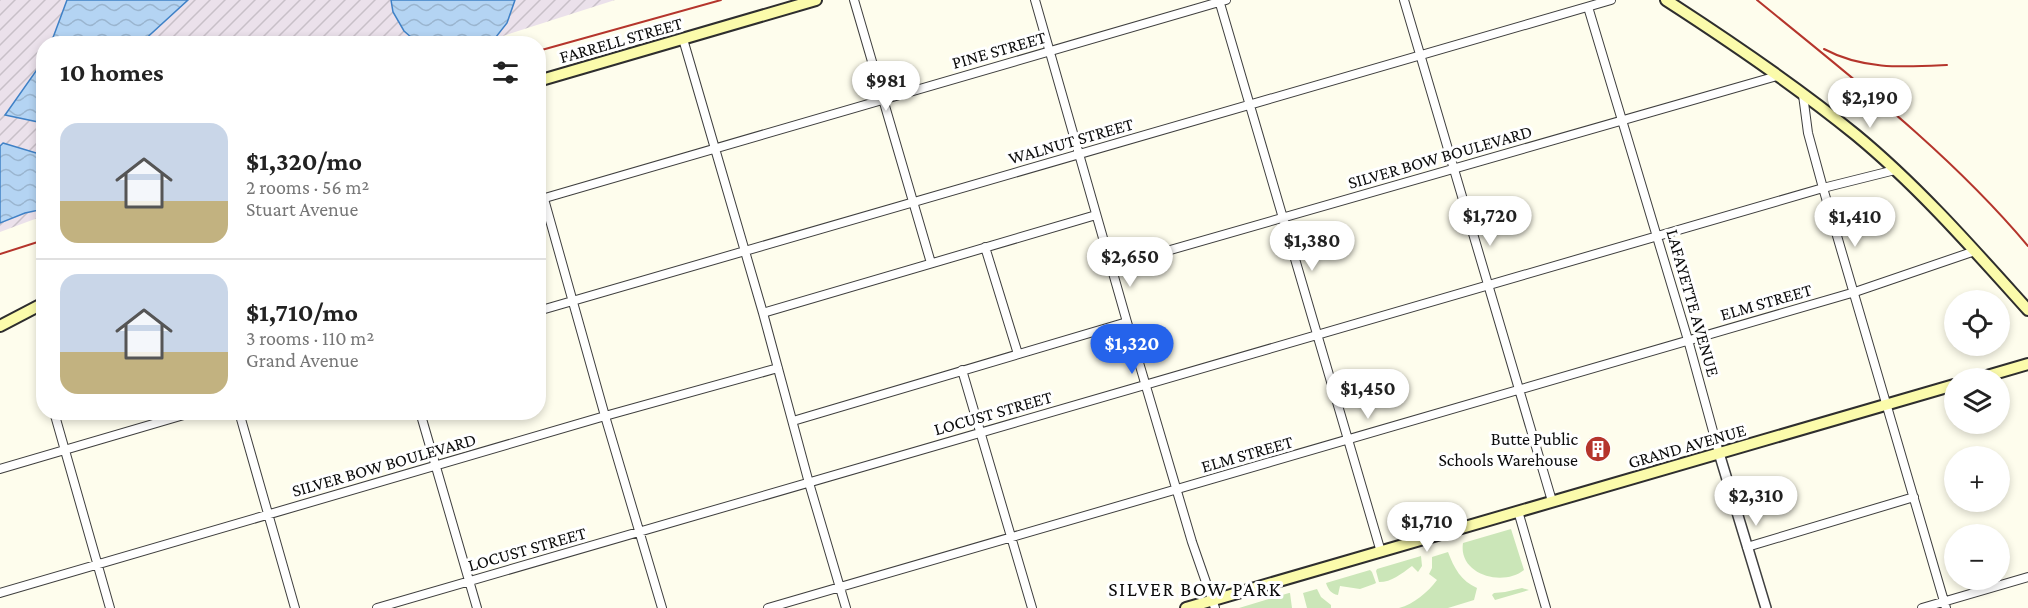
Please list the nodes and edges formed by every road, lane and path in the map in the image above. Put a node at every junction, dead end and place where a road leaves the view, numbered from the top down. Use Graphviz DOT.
graph roads {
  1 [pos="816,0"];
  2 [pos="854,0"];
  3 [pos="1035,0"];
  4 [pos="1404,0"];
  5 [pos="1611,0"];
  6 [pos="1666,0"];
  7 [pos="1222,1"];
  8 [pos="1588,7"];
  9 [pos="683,39"];
  10 [pos="1049,51"];
  11 [pos="1420,55"];
  12 [pos="1777,76"];
  13 [pos="546,79"];
  14 [pos="1803,95"];
  15 [pos="883,99"];
  16 [pos="1250,105"];
  17 [pos="1622,120"];
  18 [pos="715,148"];
  19 [pos="1079,154"];
  20 [pos="1454,169"];
  21 [pos="1895,171"];
  22 [pos="1823,188"];
  23 [pos="546,199"];
  24 [pos="913,202"];
  25 [pos="1096,215"];
  26 [pos="546,216"];
  27 [pos="1283,217"];
  28 [pos="1657,236"];
  29 [pos="985,247"];
  30 [pos="745,251"];
  31 [pos="1975,251"];
  32 [pos="931,263"];
  33 [pos="1111,267"];
  34 [pos="1488,285"];
  35 [pos="1855,292"];
  36 [pos="573,302"];
  37 [pos="36,307"];
  38 [pos="546,309"];
  39 [pos="2028,310"];
  40 [pos="763,313"];
  41 [pos="1127,322"];
  42 [pos="0,326"];
  43 [pos="1317,334"];
  44 [pos="1688,340"];
  45 [pos="1018,354"];
  46 [pos="2028,364"];
  47 [pos="777,368"];
  48 [pos="2010,369"];
  49 [pos="962,370"];
  50 [pos="1145,384"];
  51 [pos="1944,388"];
  52 [pos="1519,390"];
  53 [pos="1887,405"];
  54 [pos="605,416"];
  55 [pos="56,420"];
  56 [pos="167,420"];
  57 [pos="241,420"];
  58 [pos="422,420"];
  59 [pos="793,422"];
  60 [pos="980,432"];
  61 [pos="1348,440"];
  62 [pos="65,450"];
  63 [pos="1719,453"];
  64 [pos="435,466"];
  65 [pos="0,469"];
  66 [pos="809,483"];
  67 [pos="1177,490"];
  68 [pos="1914,497"];
  69 [pos="1552,501"];
  70 [pos="1518,511"];
  71 [pos="268,515"];
  72 [pos="640,532"];
  73 [pos="1011,538"];
  74 [pos="1748,547"];
  75 [pos="1381,552"];
  76 [pos="97,564"];
  77 [pos="2028,577"];
  78 [pos="469,581"];
  79 [pos="840,587"];
  80 [pos="0,593"];
  81 [pos="1214,604"];
  82 [pos="1945,605"];
  83 [pos="110,608"];
  84 [pos="295,608"];
  85 [pos="377,608"];
  86 [pos="477,608"];
  87 [pos="662,608"];
  88 [pos="768,608"];
  89 [pos="846,608"];
  90 [pos="1032,608"];
  91 [pos="1186,608"];
  92 [pos="1546,608"];
  93 [pos="1766,608"];
  94 [pos="1922,608"];
  1 -- 9 [label="main road, FARRELL STREET"];
  2 -- 15 [label="street"];
  3 -- 10 [label="street"];
  4 -- 11 [label="street"];
  5 -- 8 [label="street, WALNUT STREET"];
  6 -- 12 [label="main road"];
  7 -- 10 [label="street, PINE STREET"];
  7 -- 16 [label="street"];
  8 -- 11 [label="street, WALNUT STREET"];
  8 -- 17 [label="street, LAFAYETTE AVENUE"];
  9 -- 13 [label="main road, FARRELL STREET"];
  9 -- 18 [label="street"];
  10 -- 15 [label="street, PINE STREET"];
  10 -- 19 [label="street"];
  11 -- 16 [label="street, WALNUT STREET"];
  11 -- 20 [label="street"];
  12 -- 14 [label="main road"];
  12 -- 17 [label="street, SILVER BOW BOULEVARD"];
  14 -- 21 [label="main road"];
  14 -- 22 [label="street"];
  15 -- 18 [label="street, PINE STREET"];
  15 -- 24 [label="street"];
  16 -- 19 [label="street, WALNUT STREET"];
  16 -- 27 [label="street"];
  17 -- 20 [label="street, SILVER BOW BOULEVARD"];
  17 -- 28 [label="street, LAFAYETTE AVENUE"];
  18 -- 23 [label="street, PINE STREET"];
  18 -- 30 [label="street"];
  19 -- 24 [label="street, WALNUT STREET"];
  19 -- 25 [label="street"];
  20 -- 27 [label="street, SILVER BOW BOULEVARD"];
  20 -- 34 [label="street"];
  21 -- 22 [label="street, LOCUST STREET"];
  21 -- 31 [label="main road"];
  22 -- 28 [label="street, LOCUST STREET"];
  22 -- 35 [label="street"];
  24 -- 30 [label="street, WALNUT STREET"];
  24 -- 32 [label="street"];
  25 -- 29 [label="street"];
  25 -- 33 [label="street"];
  26 -- 36 [label="street"];
  27 -- 33 [label="street, SILVER BOW BOULEVARD"];
  27 -- 43 [label="street"];
  28 -- 34 [label="street, LOCUST STREET"];
  28 -- 44 [label="street, LAFAYETTE AVENUE"];
  29 -- 32 [label="street"];
  29 -- 45 [label="street"];
  30 -- 36 [label="street, WALNUT STREET"];
  30 -- 40 [label="street"];
  31 -- 35 [label="street, ELM STREET"];
  31 -- 39 [label="main road"];
  32 -- 40 [label="street"];
  33 -- 41 [label="street"];
  34 -- 43 [label="street, LOCUST STREET"];
  34 -- 52 [label="street"];
  35 -- 44 [label="street, ELM STREET"];
  35 -- 53 [label="street"];
  36 -- 38 [label="street, WALNUT STREET"];
  36 -- 54 [label="street"];
  37 -- 42 [label="main road"];
  40 -- 47 [label="street"];
  41 -- 45 [label="street"];
  41 -- 50 [label="street"];
  43 -- 50 [label="street, LOCUST STREET"];
  43 -- 61 [label="street"];
  44 -- 52 [label="street, ELM STREET"];
  44 -- 63 [label="street, LAFAYETTE AVENUE"];
  45 -- 49 [label="street"];
  46 -- 48 [label="main road"];
  47 -- 54 [label="street, SILVER BOW BOULEVARD"];
  47 -- 59 [label="street"];
  49 -- 59 [label="street"];
  49 -- 60 [label="street"];
  50 -- 60 [label="street, LOCUST STREET"];
  50 -- 67 [label="street"];
  51 -- 53 [label="main road, GRAND AVENUE"];
  52 -- 61 [label="street, ELM STREET"];
  52 -- 69 [label="street"];
  53 -- 63 [label="main road, GRAND AVENUE"];
  53 -- 68 [label="street"];
  54 -- 64 [label="street, SILVER BOW BOULEVARD"];
  54 -- 72 [label="street"];
  55 -- 62 [label="street"];
  56 -- 62 [label="street"];
  57 -- 71 [label="street"];
  58 -- 64 [label="street"];
  59 -- 66 [label="street"];
  60 -- 66 [label="street, LOCUST STREET"];
  60 -- 73 [label="street"];
  61 -- 67 [label="street, ELM STREET"];
  61 -- 75 [label="street"];
  62 -- 65 [label="street"];
  62 -- 76 [label="street"];
  63 -- 69 [label="main road, GRAND AVENUE"];
  63 -- 74 [label="street, LAFAYETTE AVENUE"];
  64 -- 71 [label="street, SILVER BOW BOULEVARD"];
  64 -- 78 [label="street"];
  66 -- 72 [label="street, LOCUST STREET"];
  66 -- 79 [label="street"];
  67 -- 73 [label="street, ELM STREET"];
  67 -- 81 [label="street"];
  68 -- 74 [label="street"];
  68 -- 82 [label="street"];
  69 -- 70 [label="main road, GRAND AVENUE"];
  70 -- 75 [label="main road, GRAND AVENUE"];
  70 -- 92 [label="street"];
  71 -- 76 [label="street, SILVER BOW BOULEVARD"];
  71 -- 84 [label="street"];
  72 -- 78 [label="street, LOCUST STREET"];
  72 -- 87 [label="street"];
  73 -- 79 [label="street, ELM STREET"];
  73 -- 90 [label="street"];
  74 -- 93 [label="street, LAFAYETTE AVENUE"];
  75 -- 81 [label="main road, GRAND AVENUE"];
  76 -- 80 [label="street, SILVER BOW BOULEVARD"];
  76 -- 83 [label="street"];
  77 -- 82 [label="street"];
  78 -- 85 [label="street, LOCUST STREET"];
  78 -- 86 [label="street"];
  79 -- 88 [label="street, ELM STREET"];
  79 -- 89 [label="street"];
  81 -- 91 [label="main road, GRAND AVENUE"];
  82 -- 94 [label="street"];
}
